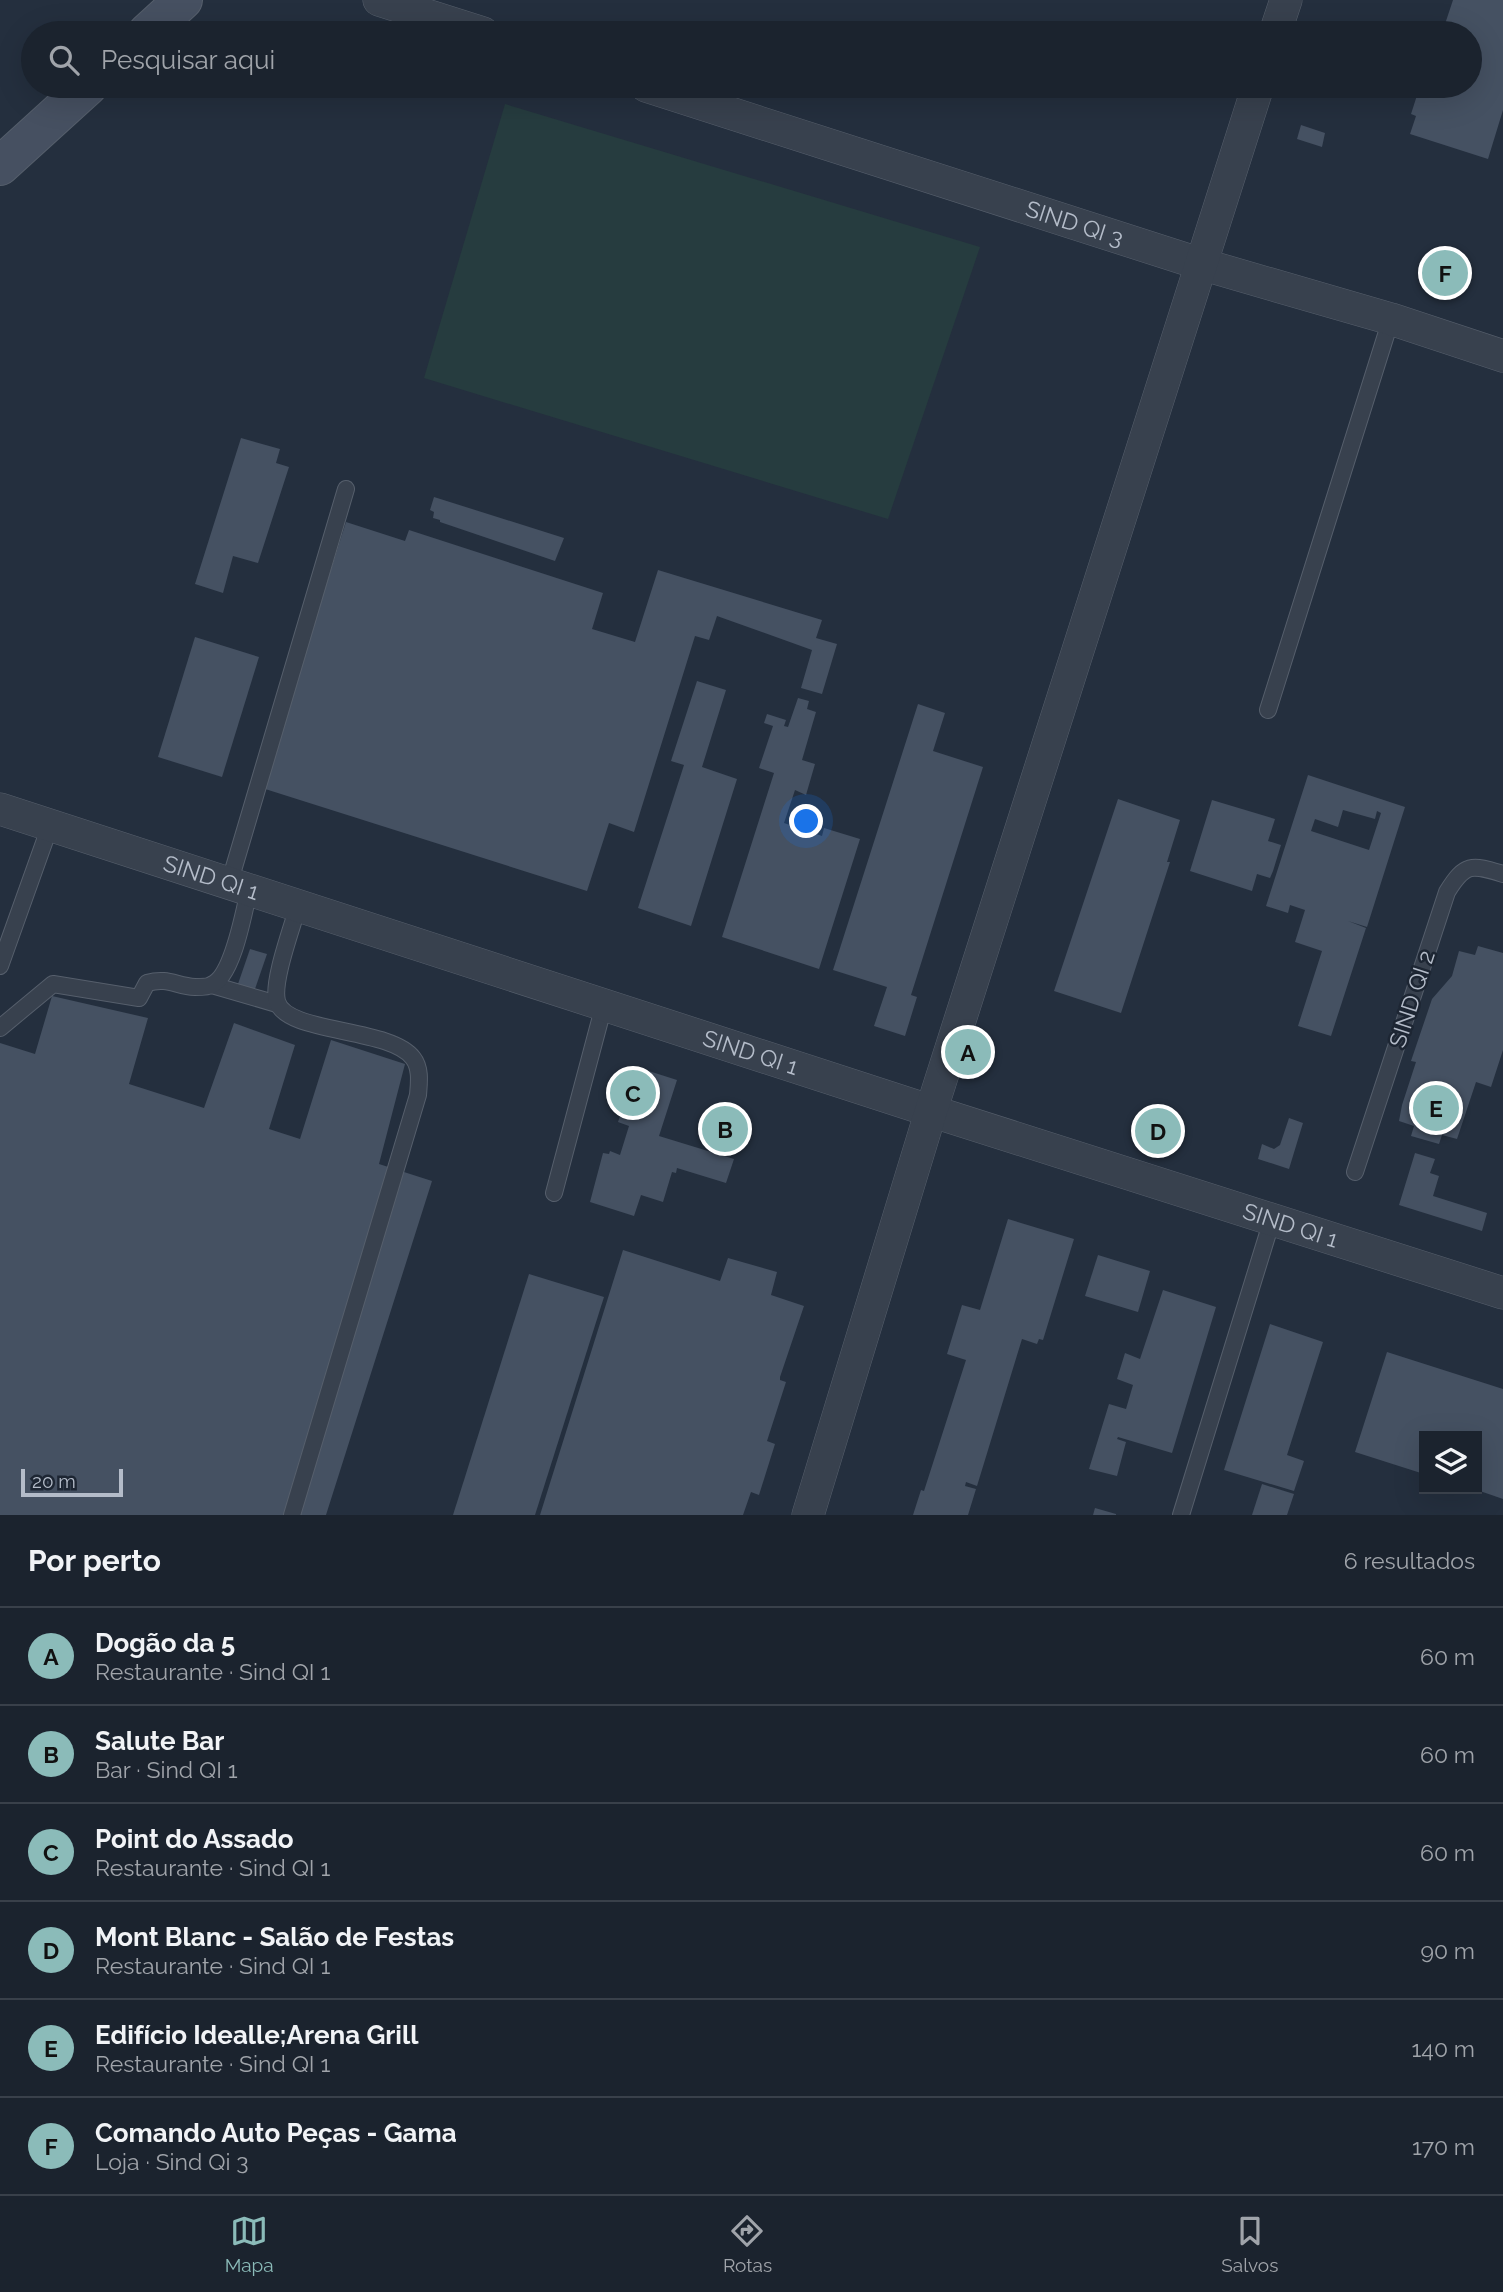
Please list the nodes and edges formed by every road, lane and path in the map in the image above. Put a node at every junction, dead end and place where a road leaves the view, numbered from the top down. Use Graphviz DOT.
graph roads {
  1 [pos="183,0"];
  2 [pos="379,0"];
  3 [pos="1286,0"];
  4 [pos="159,21"];
  5 [pos="445,21"];
  6 [pos="1279,21"];
  7 [pos="75,98"];
  8 [pos="683,98"];
  9 [pos="1254,98"];
  10 [pos="0,166"];
  11 [pos="1201,264"];
  12 [pos="1391,319"];
  13 [pos="1503,356"];
  14 [pos="346,489"];
  15 [pos="1268,710"];
  16 [pos="0,809"];
  17 [pos="50,826"];
  18 [pos="1503,874"];
  19 [pos="239,887"];
  20 [pos="298,906"];
  21 [pos="0,966"];
  22 [pos="212,985"];
  23 [pos="277,1004"];
  24 [pos="604,1005"];
  25 [pos="0,1028"];
  26 [pos="931,1111"];
  27 [pos="1355,1171"];
  28 [pos="554,1193"];
  29 [pos="1272,1220"];
  30 [pos="1503,1293"];
  31 [pos="292,1515"];
  32 [pos="808,1515"];
  33 [pos="1181,1515"];
  1 -- 4 [label="main road"];
  2 -- 5 [label="street"];
  3 -- 6 [label="street"];
  7 -- 10 [label="main road"];
  8 -- 11 [label="street, SIND QI 3"];
  9 -- 11 [label="street"];
  11 -- 12 [label="street, SIND QI 3"];
  11 -- 26 [label="street"];
  12 -- 13 [label="street, SIND QI 3"];
  12 -- 15 [label="lane"];
  14 -- 19 [label="lane"];
  16 -- 17 [label="street, SIND QI 1"];
  17 -- 19 [label="street, SIND QI 1"];
  17 -- 21 [label="lane"];
  18 -- 27 [label="lane, SIND QI 2"];
  19 -- 20 [label="street, SIND QI 1"];
  19 -- 22 [label="lane"];
  20 -- 23 [label="lane"];
  20 -- 24 [label="street, SIND QI 1"];
  22 -- 23 [label="lane"];
  22 -- 25 [label="lane"];
  23 -- 31 [label="lane"];
  24 -- 26 [label="street, SIND QI 1"];
  24 -- 28 [label="lane"];
  26 -- 29 [label="street, SIND QI 1"];
  26 -- 32 [label="street"];
  29 -- 30 [label="street, SIND QI 1"];
  29 -- 33 [label="lane"];
}
